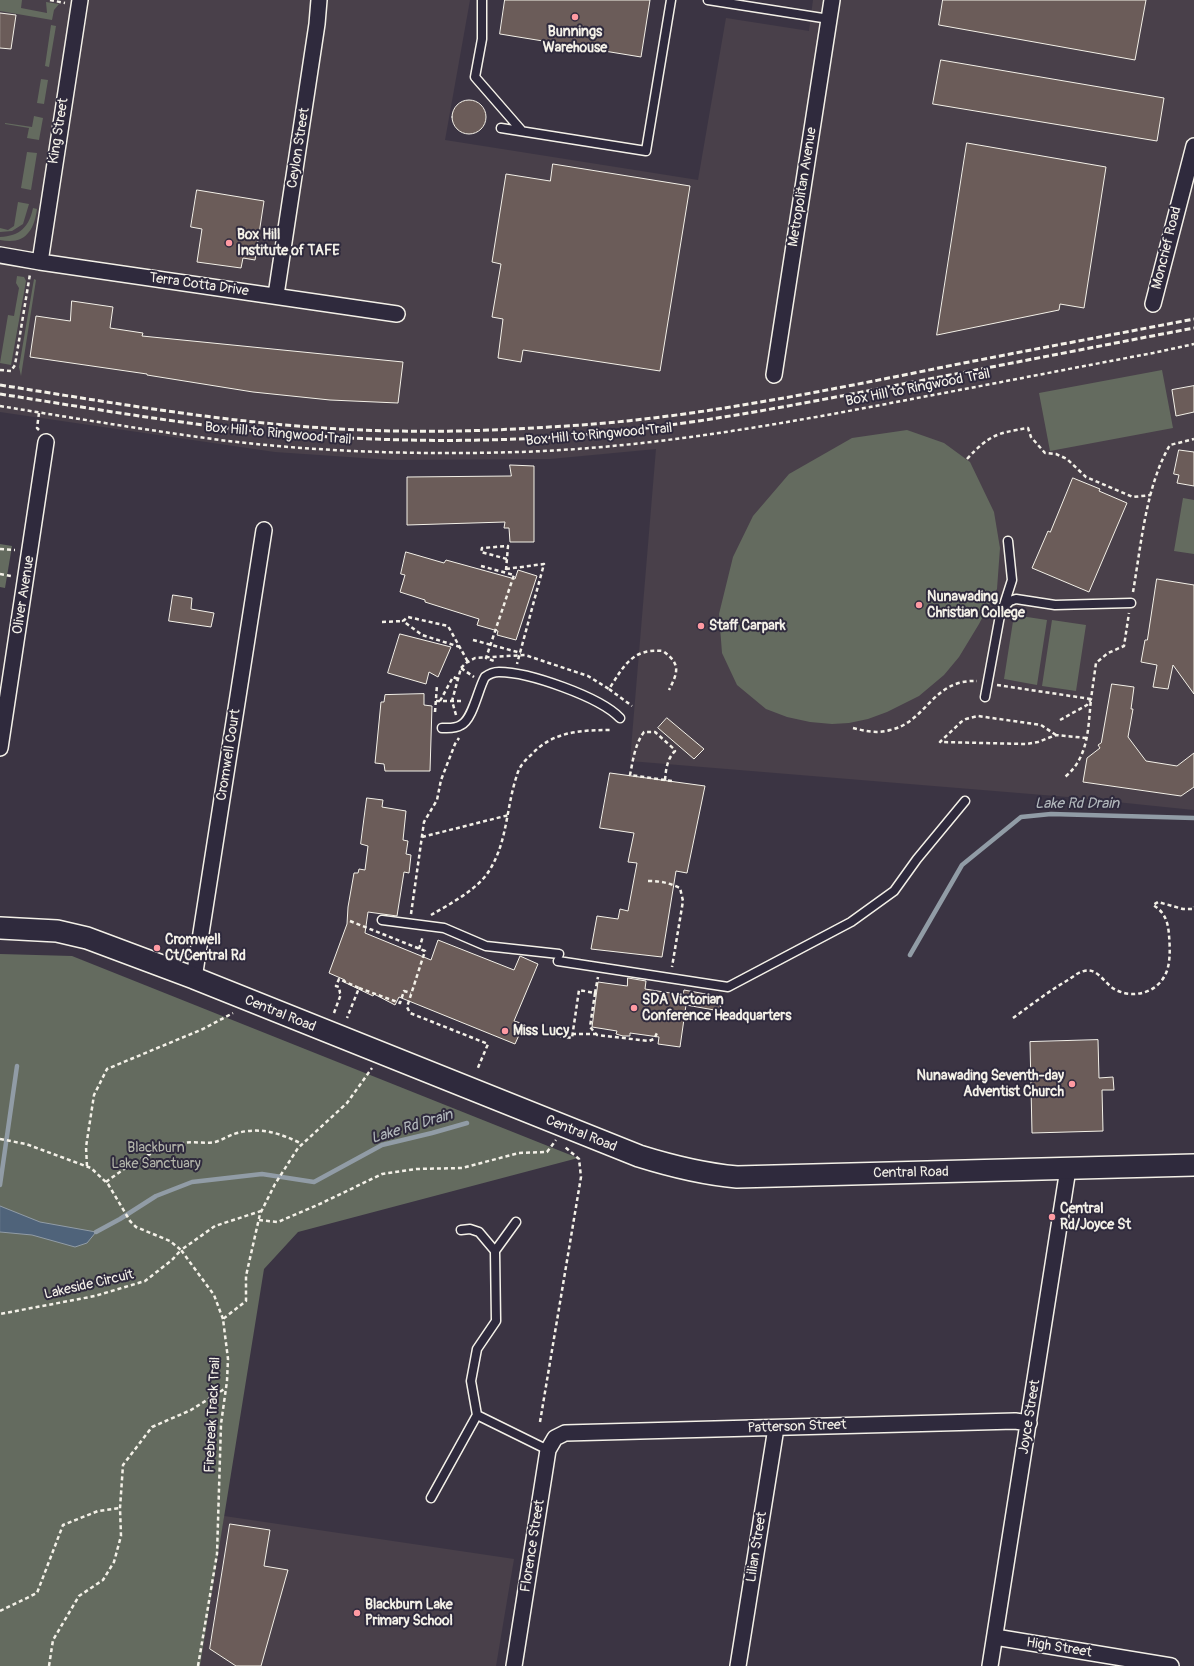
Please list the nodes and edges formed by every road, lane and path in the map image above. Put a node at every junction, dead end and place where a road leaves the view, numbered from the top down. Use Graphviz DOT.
graph roads {
  1 [pos="50,0"];
  2 [pos="319,0"];
  3 [pos="482,0"];
  4 [pos="671,0"];
  5 [pos="708,0"];
  6 [pos="832,0"];
  7 [pos="73,2"];
  8 [pos="829,19"];
  9 [pos="501,128"];
  10 [pos="522,131"];
  11 [pos="1194,146"];
  12 [pos="0,255"];
  13 [pos="36,261"];
  14 [pos="276,295"];
  15 [pos="1153,304"];
  16 [pos="397,314"];
  17 [pos="1194,344"];
  18 [pos="0,370"];
  19 [pos="774,375"];
  20 [pos="0,406"];
  21 [pos="1194,439"];
  22 [pos="46,442"];
  23 [pos="967,459"];
  24 [pos="1151,495"];
  25 [pos="264,530"];
  26 [pos="1008,541"];
  27 [pos="507,560"];
  28 [pos="481,566"];
  29 [pos="506,570"];
  30 [pos="1131,603"];
  31 [pos="1004,606"];
  32 [pos="403,621"];
  33 [pos="382,622"];
  34 [pos="473,640"];
  35 [pos="490,645"];
  36 [pos="460,647"];
  37 [pos="519,654"];
  38 [pos="487,657"];
  39 [pos="468,662"];
  40 [pos="501,662"];
  41 [pos="461,668"];
  42 [pos="458,679"];
  43 [pos="481,683"];
  44 [pos="988,683"];
  45 [pos="438,685"];
  46 [pos="609,689"];
  47 [pos="669,690"];
  48 [pos="985,697"];
  49 [pos="1091,699"];
  50 [pos="436,701"];
  51 [pos="440,701"];
  52 [pos="452,701"];
  53 [pos="474,701"];
  54 [pos="632,706"];
  55 [pos="435,712"];
  56 [pos="620,718"];
  57 [pos="1060,720"];
  58 [pos="460,726"];
  59 [pos="442,728"];
  60 [pos="853,728"];
  61 [pos="612,730"];
  62 [pos="1056,735"];
  63 [pos="1086,738"];
  64 [pos="0,748"];
  65 [pos="1065,776"];
  66 [pos="665,780"];
  67 [pos="672,780"];
  68 [pos="965,801"];
  69 [pos="509,815"];
  70 [pos="422,837"];
  71 [pos="648,881"];
  72 [pos="1194,907"];
  73 [pos="428,917"];
  74 [pos="382,920"];
  75 [pos="350,921"];
  76 [pos="426,926"];
  77 [pos="0,928"];
  78 [pos="419,949"];
  79 [pos="599,968"];
  80 [pos="194,978"];
  81 [pos="670,978"];
  82 [pos="359,988"];
  83 [pos="411,993"];
  84 [pos="595,993"];
  85 [pos="242,998"];
  86 [pos="334,1013"];
  87 [pos="347,1018"];
  88 [pos="1013,1018"];
  89 [pos="657,1033"];
  90 [pos="546,1034"];
  91 [pos="572,1034"];
  92 [pos="597,1035"];
  93 [pos="376,1052"];
  94 [pos="477,1070"];
  95 [pos="559,1133"];
  96 [pos="1,1139"];
  97 [pos="302,1144"];
  98 [pos="1194,1165"];
  99 [pos="87,1166"];
  100 [pos="1068,1168"];
  101 [pos="106,1182"];
  102 [pos="262,1211"];
  103 [pos="259,1220"];
  104 [pos="516,1222"];
  105 [pos="462,1230"];
  106 [pos="181,1250"];
  107 [pos="495,1251"];
  108 [pos="0,1314"];
  109 [pos="223,1319"];
  110 [pos="226,1388"];
  111 [pos="477,1415"];
  112 [pos="540,1422"];
  113 [pos="1029,1423"];
  114 [pos="776,1428"];
  115 [pos="548,1450"];
  116 [pos="431,1498"];
  117 [pos="120,1508"];
  118 [pos="0,1610"];
  119 [pos="995,1637"];
  120 [pos="49,1666"];
  121 [pos="198,1666"];
  122 [pos="514,1666"];
  123 [pos="738,1666"];
  124 [pos="990,1666"];
  125 [pos="1171,1666"];
  1 -- 7 [label="path"];
  2 -- 14 [label="street, Ceylon Street"];
  3 -- 10 [label="lane"];
  4 -- 10 [label="lane"];
  5 -- 8 [label="lane"];
  6 -- 8 [label="street, Metropolitan Avenue"];
  7 -- 13 [label="street, King Street"];
  8 -- 19 [label="street, Metropolitan Avenue"];
  9 -- 10 [label="lane"];
  11 -- 15 [label="street, Moncrief Road"];
  12 -- 13 [label="street, Terra Cotta Drive"];
  13 -- 14 [label="street, Terra Cotta Drive"];
  13 -- 18 [label="path"];
  14 -- 16 [label="street, Terra Cotta Drive"];
  17 -- 20 [label="path, Box Hill to Ringwood Trail"];
  21 -- 24 [label="path"];
  22 -- 64 [label="street, Oliver Avenue"];
  23 -- 24 [label="path"];
  24 -- 30 [label="path"];
  25 -- 80 [label="street, Cromwell Court"];
  26 -- 31 [label="lane"];
  27 -- 27 [label="path"];
  27 -- 29 [label="path"];
  28 -- 29 [label="path"];
  29 -- 35 [label="path"];
  29 -- 37 [label="path"];
  30 -- 31 [label="lane"];
  30 -- 49 [label="path"];
  31 -- 44 [label="lane"];
  32 -- 33 [label="path"];
  32 -- 36 [label="path"];
  32 -- 36 [label="path"];
  34 -- 35 [label="path"];
  35 -- 37 [label="path"];
  35 -- 38 [label="path"];
  36 -- 39 [label="path"];
  37 -- 38 [label="path"];
  37 -- 46 [label="path"];
  38 -- 39 [label="path"];
  38 -- 40 [label="path"];
  39 -- 41 [label="path"];
  41 -- 42 [label="path"];
  41 -- 43 [label="path"];
  42 -- 51 [label="path"];
  42 -- 52 [label="path"];
  43 -- 53 [label="lane"];
  43 -- 56 [label="lane"];
  44 -- 48 [label="lane"];
  44 -- 49 [label="path"];
  44 -- 60 [label="path"];
  45 -- 50 [label="path"];
  46 -- 47 [label="path"];
  46 -- 54 [label="path"];
  49 -- 57 [label="path"];
  49 -- 63 [label="path"];
  50 -- 51 [label="path"];
  50 -- 55 [label="path"];
  51 -- 52 [label="path"];
  52 -- 53 [label="path"];
  53 -- 58 [label="lane"];
  58 -- 59 [label="lane"];
  58 -- 70 [label="path"];
  61 -- 69 [label="path"];
  62 -- 62 [label="path"];
  62 -- 63 [label="path"];
  63 -- 65 [label="path"];
  66 -- 66 [label="path"];
  66 -- 67 [label="path"];
  68 -- 81 [label="lane"];
  69 -- 70 [label="path"];
  69 -- 73 [label="path"];
  70 -- 73 [label="path"];
  71 -- 81 [label="path"];
  72 -- 88 [label="path"];
  73 -- 76 [label="path"];
  74 -- 76 [label="lane"];
  75 -- 78 [label="path"];
  76 -- 78 [label="path"];
  76 -- 79 [label="lane"];
  77 -- 80 [label="street, Central Road"];
  78 -- 83 [label="path"];
  79 -- 81 [label="lane"];
  79 -- 84 [label="path"];
  80 -- 85 [label="street, Central Road"];
  82 -- 83 [label="path"];
  82 -- 86 [label="path"];
  82 -- 87 [label="path"];
  83 -- 94 [label="path"];
  84 -- 91 [label="path"];
  84 -- 92 [label="path"];
  85 -- 93 [label="street, Central Road"];
  85 -- 99 [label="path"];
  89 -- 92 [label="path"];
  90 -- 91 [label="path"];
  91 -- 92 [label="path"];
  93 -- 95 [label="street, Central Road"];
  93 -- 97 [label="path"];
  95 -- 100 [label="street, Central Road"];
  95 -- 103 [label="path"];
  95 -- 112 [label="path"];
  96 -- 99 [label="path"];
  97 -- 101 [label="path"];
  97 -- 102 [label="path"];
  98 -- 100 [label="street, Central Road"];
  99 -- 101 [label="path"];
  100 -- 113 [label="street, Joyce Street"];
  101 -- 106 [label="path"];
  102 -- 103 [label="path"];
  102 -- 106 [label="path, Lakeside Circuit"];
  103 -- 109 [label="path"];
  104 -- 107 [label="lane"];
  105 -- 107 [label="lane"];
  106 -- 108 [label="path, Lakeside Circuit"];
  106 -- 109 [label="path, Firebreak Track Trail"];
  107 -- 111 [label="lane"];
  109 -- 110 [label="path, Firebreak Track Trail"];
  110 -- 117 [label="path"];
  110 -- 121 [label="path, Firebreak Track Trail"];
  111 -- 115 [label="lane"];
  111 -- 116 [label="lane"];
  113 -- 114 [label="street, Patterson Street"];
  113 -- 119 [label="street, Joyce Street"];
  114 -- 115 [label="street, Patterson Street"];
  114 -- 123 [label="street, Lilian Street"];
  115 -- 122 [label="street, Florence Street"];
  117 -- 118 [label="path"];
  117 -- 120 [label="path"];
  119 -- 124 [label="street, Joyce Street"];
  119 -- 125 [label="street, High Street"];
}
